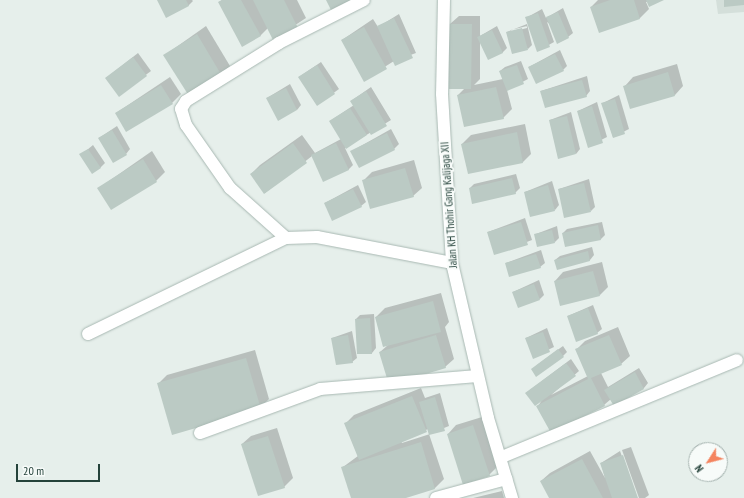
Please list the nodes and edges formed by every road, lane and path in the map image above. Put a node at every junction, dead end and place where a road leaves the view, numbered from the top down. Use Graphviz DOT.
graph roads {
  1 [pos="364,0"];
  2 [pos="444,0"];
  3 [pos="286,238"];
  4 [pos="452,263"];
  5 [pos="88,334"];
  6 [pos="737,360"];
  7 [pos="477,376"];
  8 [pos="200,433"];
  9 [pos="502,457"];
  10 [pos="506,479"];
  11 [pos="436,498"];
  12 [pos="512,498"];
  1 -- 3 [label="street"];
  2 -- 4 [label="street, Jalan KH Thohir Gang Kalijaga XII"];
  3 -- 4 [label="street"];
  3 -- 5 [label="street"];
  4 -- 7 [label="street, Jalan KH Thohir Gang Kalijaga XII"];
  6 -- 9 [label="street"];
  7 -- 8 [label="street"];
  7 -- 9 [label="street, Jalan KH Thohir Gang Kalijaga XII"];
  9 -- 10 [label="street, Jalan KH Thohir Gang Kalijaga XII"];
  10 -- 11 [label="street"];
  10 -- 12 [label="street, Jalan KH Thohir Gang Kalijaga XII"];
}
